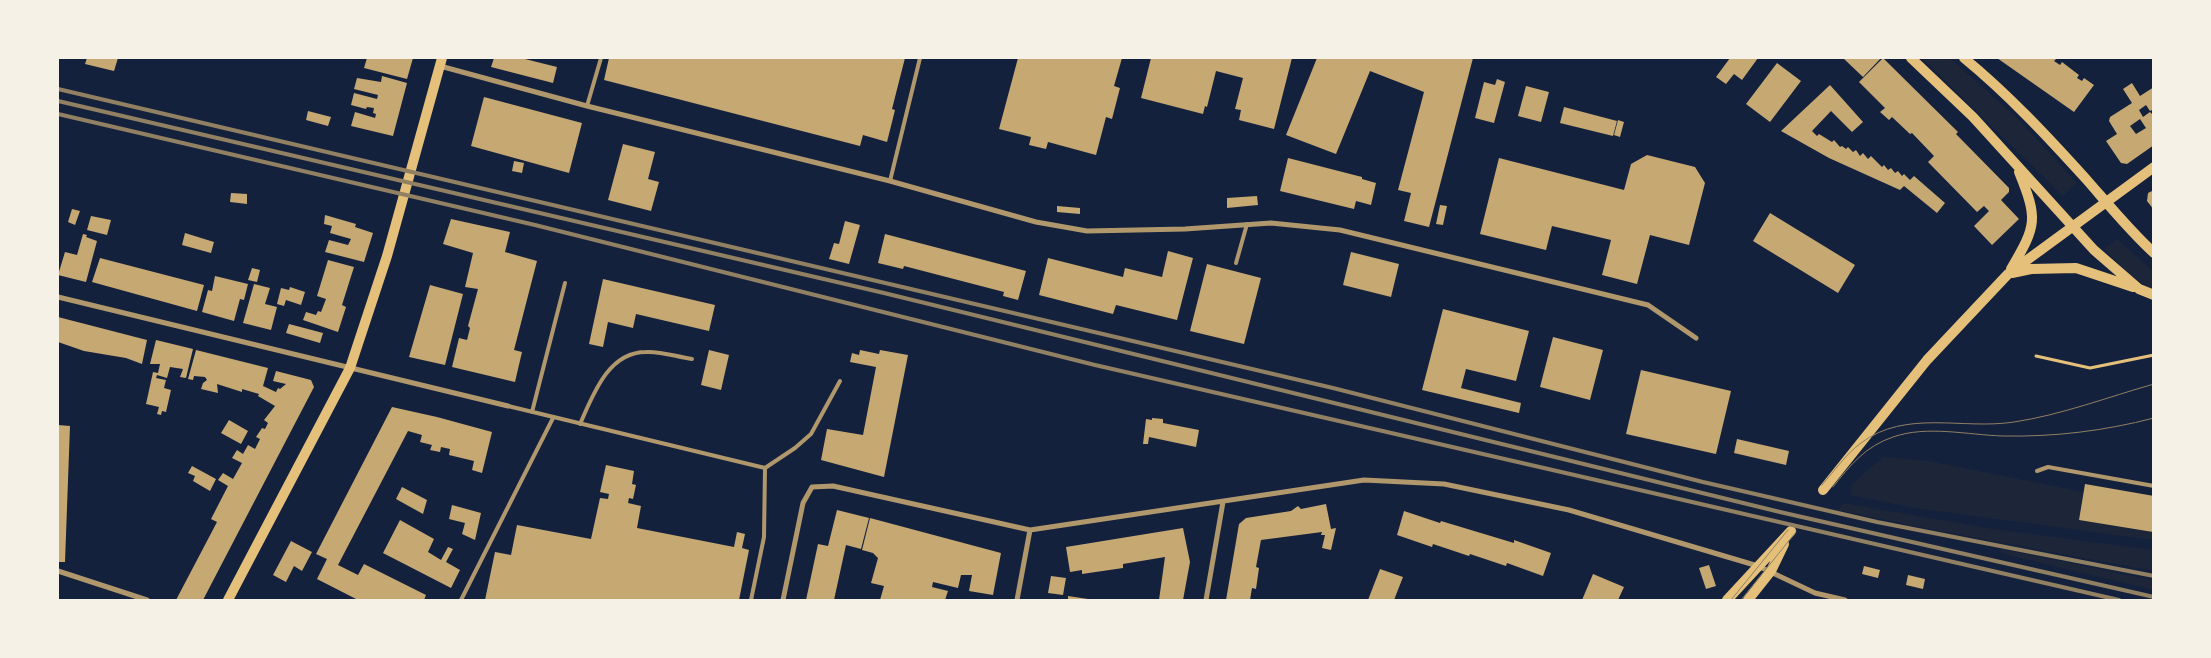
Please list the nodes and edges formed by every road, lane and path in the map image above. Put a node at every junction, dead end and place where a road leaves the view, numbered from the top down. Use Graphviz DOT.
graph roads {
  1 [pos="600,58"];
  2 [pos="920,58"];
  3 [pos="1910,58"];
  4 [pos="1964,58"];
  5 [pos="441,62"];
  6 [pos="587,106"];
  7 [pos="2017,166"];
  8 [pos="2154,167"];
  9 [pos="890,181"];
  10 [pos="2105,202"];
  11 [pos="1247,224"];
  12 [pos="2073,226"];
  13 [pos="2154,253"];
  14 [pos="1236,263"];
  15 [pos="2008,274"];
  16 [pos="566,283"];
  17 [pos="2139,289"];
  18 [pos="2154,295"];
  19 [pos="58,297"];
  20 [pos="1696,338"];
  21 [pos="2154,355"];
  22 [pos="2036,356"];
  23 [pos="692,360"];
  24 [pos="350,368"];
  25 [pos="840,381"];
  26 [pos="508,406"];
  27 [pos="532,412"];
  28 [pos="554,418"];
  29 [pos="580,424"];
  30 [pos="765,468"];
  31 [pos="2038,471"];
  32 [pos="2154,486"];
  33 [pos="1823,490"];
  34 [pos="1223,502"];
  35 [pos="1030,530"];
  36 [pos="1758,566"];
  37 [pos="58,571"];
  38 [pos="1771,571"];
  39 [pos="147,600"];
  40 [pos="228,600"];
  41 [pos="461,600"];
  42 [pos="751,600"];
  43 [pos="783,600"];
  44 [pos="1017,600"];
  45 [pos="1206,600"];
  46 [pos="1727,600"];
  47 [pos="1748,600"];
  48 [pos="1845,600"];
  1 -- 6 [label="lane"];
  2 -- 9 [label="lane"];
  3 -- 7 [label="main road"];
  4 -- 10 [label="main road"];
  5 -- 6 [label="street"];
  5 -- 24 [label="main road"];
  6 -- 9 [label="street"];
  7 -- 12 [label="main road"];
  7 -- 15 [label="main road"];
  8 -- 10 [label="main road"];
  9 -- 11 [label="street"];
  10 -- 12 [label="main road"];
  10 -- 13 [label="main road"];
  11 -- 14 [label="lane"];
  11 -- 20 [label="street"];
  12 -- 15 [label="main road"];
  12 -- 17 [label="main road"];
  15 -- 17 [label="main road"];
  15 -- 33 [label="main road"];
  16 -- 27 [label="lane"];
  17 -- 18 [label="main road"];
  19 -- 24 [label="street"];
  21 -- 22 [label="path"];
  23 -- 29 [label="lane"];
  24 -- 26 [label="street"];
  24 -- 40 [label="main road"];
  25 -- 30 [label="lane"];
  26 -- 27 [label="lane"];
  27 -- 28 [label="lane"];
  28 -- 29 [label="lane"];
  28 -- 41 [label="lane"];
  29 -- 30 [label="lane"];
  30 -- 42 [label="lane"];
  31 -- 32 [label="lane"];
  34 -- 35 [label="street"];
  34 -- 36 [label="street"];
  34 -- 45 [label="street"];
  35 -- 43 [label="street"];
  35 -- 44 [label="street"];
  36 -- 38 [label="street"];
  36 -- 38 [label="main road"];
  36 -- 46 [label="main road"];
  37 -- 39 [label="street"];
  38 -- 47 [label="main road"];
  38 -- 48 [label="street"];
}
